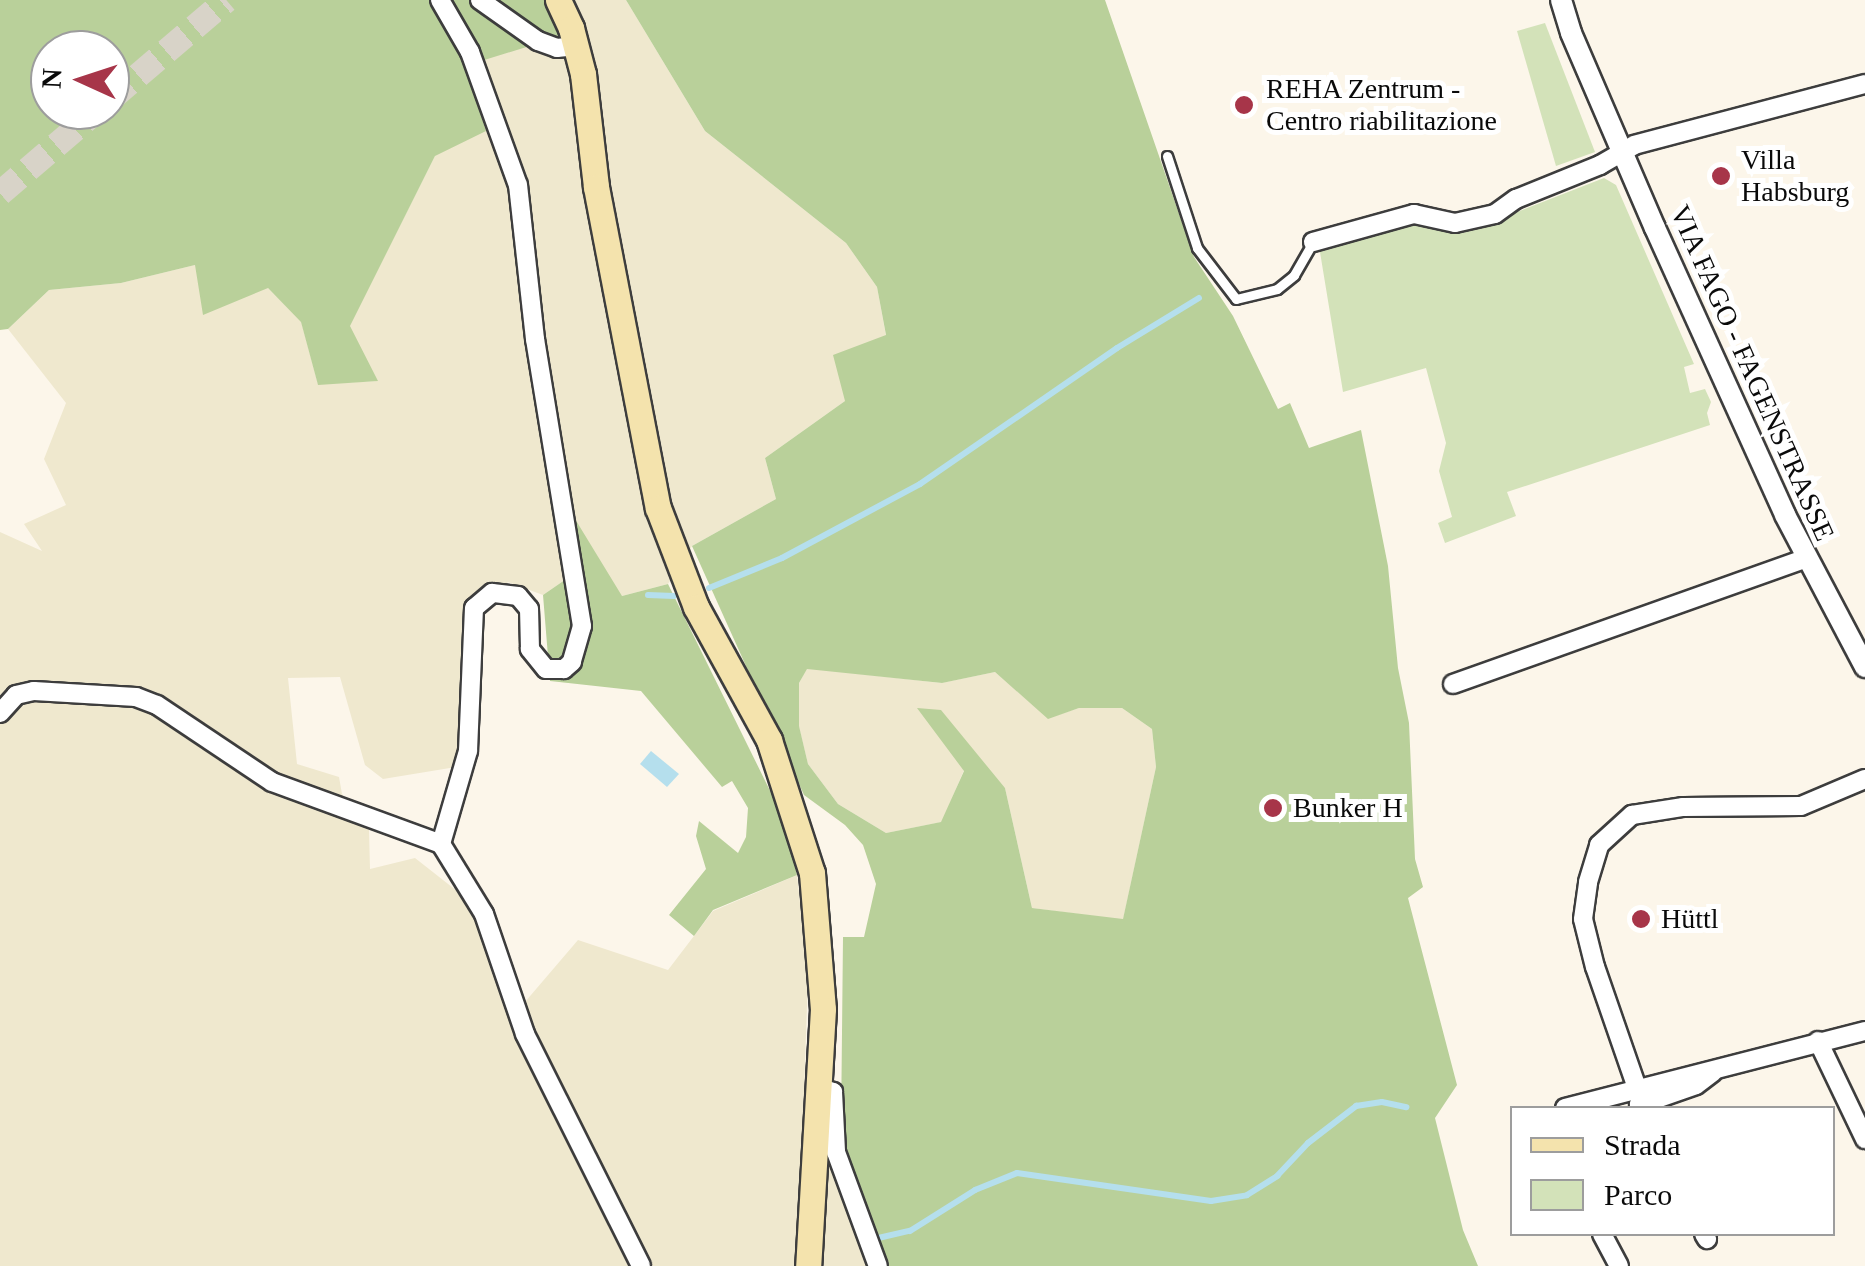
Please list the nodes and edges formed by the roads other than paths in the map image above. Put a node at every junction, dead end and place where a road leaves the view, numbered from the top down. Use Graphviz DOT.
graph roads {
  1 [pos="440,0"];
  2 [pos="480,0"];
  3 [pos="558,0"];
  4 [pos="1561,0"];
  5 [pos="576,46"];
  6 [pos="1865,84"];
  7 [pos="1623,150"];
  8 [pos="1167,156"];
  9 [pos="1313,242"];
  10 [pos="1806,558"];
  11 [pos="1865,668"];
  12 [pos="1453,684"];
  13 [pos="0,713"];
  14 [pos="1865,778"];
  15 [pos="441,844"];
  16 [pos="1865,1031"];
  17 [pos="1818,1041"];
  18 [pos="1721,1065"];
  19 [pos="818,1087"];
  20 [pos="1637,1088"];
  21 [pos="1572,1106"];
  22 [pos="1639,1106"];
  23 [pos="1865,1139"];
  24 [pos="1603,1236"];
  25 [pos="641,1266"];
  26 [pos="808,1266"];
  27 [pos="878,1266"];
  28 [pos="1620,1266"];
  1 -- 15 [label="street"];
  2 -- 5 [label="street"];
  3 -- 5 [label="main road"];
  4 -- 7 [label="street, VIA FAGO - FAGENSTRASSE"];
  5 -- 19 [label="main road"];
  6 -- 7 [label="street"];
  7 -- 9 [label="street"];
  7 -- 10 [label="street, VIA FAGO - FAGENSTRASSE"];
  8 -- 9 [label="lane"];
  10 -- 11 [label="street, VIA FAGO - FAGENSTRASSE"];
  10 -- 12 [label="street"];
  13 -- 15 [label="street"];
  14 -- 20 [label="street"];
  15 -- 25 [label="street"];
  16 -- 17 [label="street"];
  17 -- 18 [label="street"];
  17 -- 23 [label="street"];
  18 -- 20 [label="street"];
  18 -- 22 [label="street"];
  19 -- 26 [label="main road"];
  19 -- 27 [label="street"];
  20 -- 21 [label="street"];
  24 -- 28 [label="street"];
}
